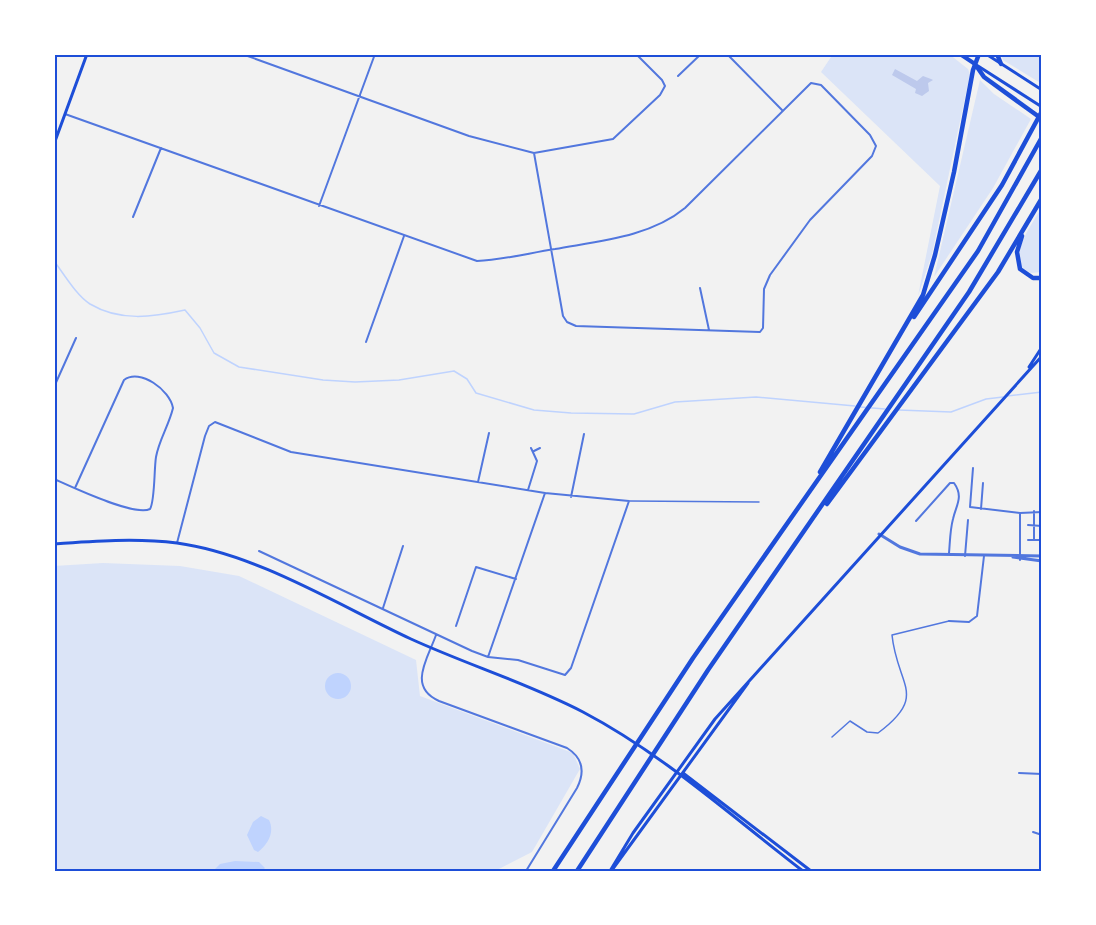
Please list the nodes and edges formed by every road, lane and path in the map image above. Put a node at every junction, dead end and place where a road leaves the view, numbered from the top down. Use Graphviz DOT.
graph roads {
  1 [pos="87,54"];
  2 [pos="242,54"];
  3 [pos="375,54"];
  4 [pos="636,54"];
  5 [pos="701,54"];
  6 [pos="726,54"];
  7 [pos="960,54"];
  8 [pos="979,54"];
  9 [pos="986,54"];
  10 [pos="997,54"];
  11 [pos="975,64"];
  12 [pos="1001,64"];
  13 [pos="678,76"];
  14 [pos="1042,90"];
  15 [pos="359,96"];
  16 [pos="1042,109"];
  17 [pos="782,110"];
  18 [pos="65,114"];
  19 [pos="1042,119"];
  20 [pos="1042,137"];
  21 [pos="54,144"];
  22 [pos="161,148"];
  23 [pos="534,153"];
  24 [pos="1042,169"];
  25 [pos="1042,198"];
  26 [pos="318,206"];
  27 [pos="133,217"];
  28 [pos="1024,228"];
  29 [pos="404,236"];
  30 [pos="550,250"];
  31 [pos="1042,278"];
  32 [pos="700,288"];
  33 [pos="709,330"];
  34 [pos="76,338"];
  35 [pos="897,341"];
  36 [pos="366,342"];
  37 [pos="1042,347"];
  38 [pos="1042,357"];
  39 [pos="1023,377"];
  40 [pos="54,387"];
  41 [pos="489,433"];
  42 [pos="584,434"];
  43 [pos="540,448"];
  44 [pos="973,468"];
  45 [pos="54,479"];
  46 [pos="478,482"];
  47 [pos="984,483"];
  48 [pos="75,488"];
  49 [pos="528,490"];
  50 [pos="545,493"];
  51 [pos="571,497"];
  52 [pos="629,501"];
  53 [pos="759,502"];
  54 [pos="801,503"];
  55 [pos="981,509"];
  56 [pos="1034,511"];
  57 [pos="1042,512"];
  58 [pos="1020,513"];
  59 [pos="815,517"];
  60 [pos="968,520"];
  61 [pos="916,521"];
  62 [pos="1028,525"];
  63 [pos="1034,525"];
  64 [pos="1042,526"];
  65 [pos="879,534"];
  66 [pos="1028,540"];
  67 [pos="1034,540"];
  68 [pos="1042,540"];
  69 [pos="177,543"];
  70 [pos="54,544"];
  71 [pos="403,546"];
  72 [pos="260,551"];
  73 [pos="949,555"];
  74 [pos="1042,555"];
  75 [pos="965,556"];
  76 [pos="984,556"];
  77 [pos="1020,558"];
  78 [pos="1042,561"];
  79 [pos="516,579"];
  80 [pos="383,609"];
  81 [pos="949,621"];
  82 [pos="456,626"];
  83 [pos="436,635"];
  84 [pos="432,648"];
  85 [pos="488,657"];
  86 [pos="832,737"];
  87 [pos="1019,773"];
  88 [pos="680,774"];
  89 [pos="1042,774"];
  90 [pos="1033,832"];
  91 [pos="1042,835"];
  92 [pos="526,871"];
  93 [pos="553,871"];
  94 [pos="577,871"];
  95 [pos="610,871"];
  96 [pos="803,871"];
  97 [pos="811,871"];
  1 -- 18 [label="main road"];
  2 -- 15 [label="street"];
  3 -- 15 [label="street"];
  4 -- 23 [label="street"];
  5 -- 13 [label="street"];
  6 -- 17 [label="street"];
  7 -- 11 [label="main road"];
  8 -- 11 [label="highway"];
  9 -- 12 [label="main road"];
  10 -- 12 [label="highway"];
  11 -- 16 [label="main road"];
  11 -- 19 [label="highway"];
  11 -- 35 [label="highway"];
  12 -- 14 [label="main road"];
  15 -- 23 [label="street"];
  15 -- 26 [label="street"];
  16 -- 35 [label="highway"];
  17 -- 30 [label="street"];
  17 -- 33 [label="street"];
  18 -- 21 [label="main road"];
  18 -- 22 [label="street"];
  20 -- 54 [label="highway"];
  22 -- 26 [label="street"];
  22 -- 27 [label="street"];
  23 -- 30 [label="street"];
  24 -- 59 [label="highway"];
  25 -- 28 [label="highway"];
  26 -- 29 [label="street"];
  28 -- 31 [label="highway"];
  28 -- 59 [label="highway"];
  29 -- 30 [label="street"];
  29 -- 36 [label="street"];
  30 -- 33 [label="street"];
  32 -- 33 [label="street"];
  34 -- 40 [label="street"];
  35 -- 54 [label="highway"];
  37 -- 39 [label="main road"];
  38 -- 39 [label="main road"];
  39 -- 65 [label="main road"];
  41 -- 46 [label="street"];
  42 -- 51 [label="street"];
  43 -- 49 [label="street"];
  44 -- 55 [label="street"];
  45 -- 48 [label="street"];
  46 -- 49 [label="street"];
  46 -- 69 [label="street"];
  47 -- 55 [label="street"];
  48 -- 48 [label="street"];
  49 -- 50 [label="street"];
  50 -- 51 [label="street"];
  50 -- 79 [label="street"];
  51 -- 52 [label="street"];
  52 -- 53 [label="lane"];
  52 -- 85 [label="street"];
  54 -- 93 [label="highway"];
  55 -- 58 [label="street"];
  56 -- 57 [label="street"];
  56 -- 58 [label="street"];
  56 -- 63 [label="street"];
  58 -- 77 [label="street"];
  59 -- 94 [label="highway"];
  60 -- 75 [label="street"];
  61 -- 73 [label="street"];
  62 -- 63 [label="street"];
  63 -- 64 [label="street"];
  63 -- 67 [label="street"];
  65 -- 73 [label="street"];
  65 -- 88 [label="main road"];
  66 -- 67 [label="street"];
  67 -- 68 [label="street"];
  69 -- 70 [label="main road"];
  69 -- 84 [label="main road"];
  71 -- 80 [label="street"];
  72 -- 80 [label="street"];
  73 -- 75 [label="street"];
  74 -- 77 [label="street"];
  75 -- 76 [label="street"];
  76 -- 77 [label="street"];
  76 -- 81 [label="street"];
  77 -- 78 [label="street"];
  79 -- 82 [label="street"];
  79 -- 85 [label="street"];
  80 -- 83 [label="street"];
  81 -- 86 [label="lane"];
  83 -- 84 [label="street"];
  83 -- 85 [label="street"];
  84 -- 88 [label="main road"];
  84 -- 92 [label="street"];
  87 -- 89 [label="street"];
  88 -- 95 [label="main road"];
  88 -- 95 [label="main road"];
  88 -- 96 [label="main road"];
  88 -- 97 [label="main road"];
  90 -- 91 [label="street"];
}
